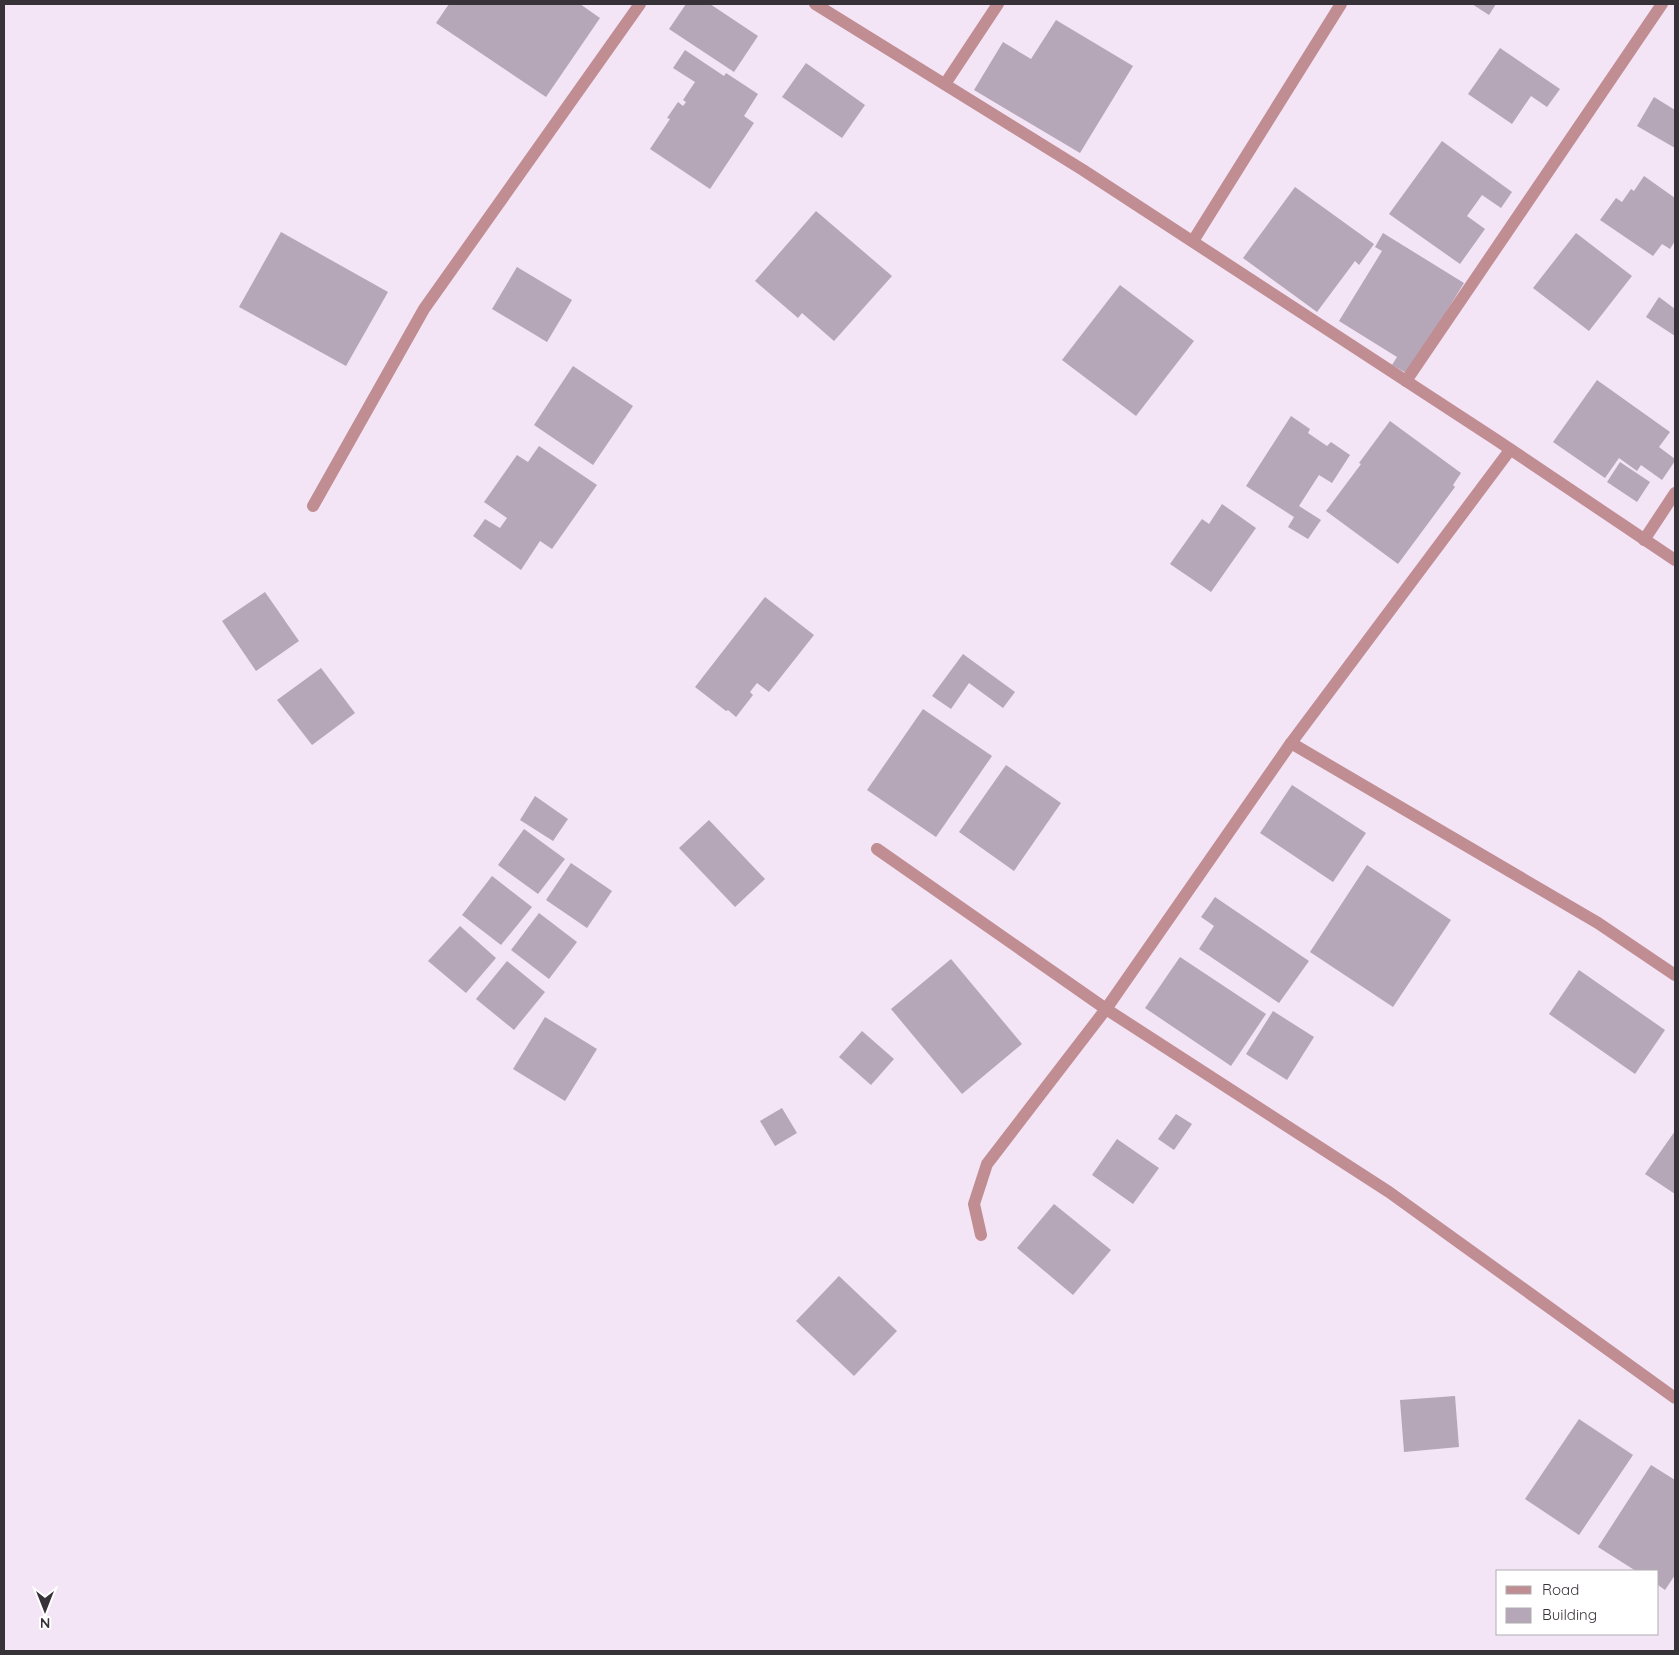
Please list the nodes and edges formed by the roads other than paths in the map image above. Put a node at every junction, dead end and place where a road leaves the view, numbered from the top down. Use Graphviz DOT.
graph roads {
  1 [pos="640,4"];
  2 [pos="815,4"];
  3 [pos="998,4"];
  4 [pos="1341,4"];
  5 [pos="1662,4"];
  6 [pos="945,84"];
  7 [pos="1193,241"];
  8 [pos="1406,381"];
  9 [pos="1510,450"];
  10 [pos="1675,493"];
  11 [pos="312,506"];
  12 [pos="1644,540"];
  13 [pos="1675,560"];
  14 [pos="1291,743"];
  15 [pos="877,849"];
  16 [pos="1675,975"];
  17 [pos="1106,1009"];
  18 [pos="981,1235"];
  19 [pos="1675,1398"];
  1 -- 11 [label="street"];
  2 -- 6 [label="street"];
  3 -- 6 [label="street"];
  4 -- 7 [label="street"];
  5 -- 8 [label="street"];
  6 -- 7 [label="street"];
  7 -- 8 [label="street"];
  8 -- 9 [label="street"];
  9 -- 12 [label="street"];
  9 -- 14 [label="street"];
  10 -- 12 [label="street"];
  12 -- 13 [label="street"];
  14 -- 16 [label="street"];
  14 -- 17 [label="street"];
  15 -- 17 [label="street"];
  17 -- 18 [label="street"];
  17 -- 19 [label="street"];
}
